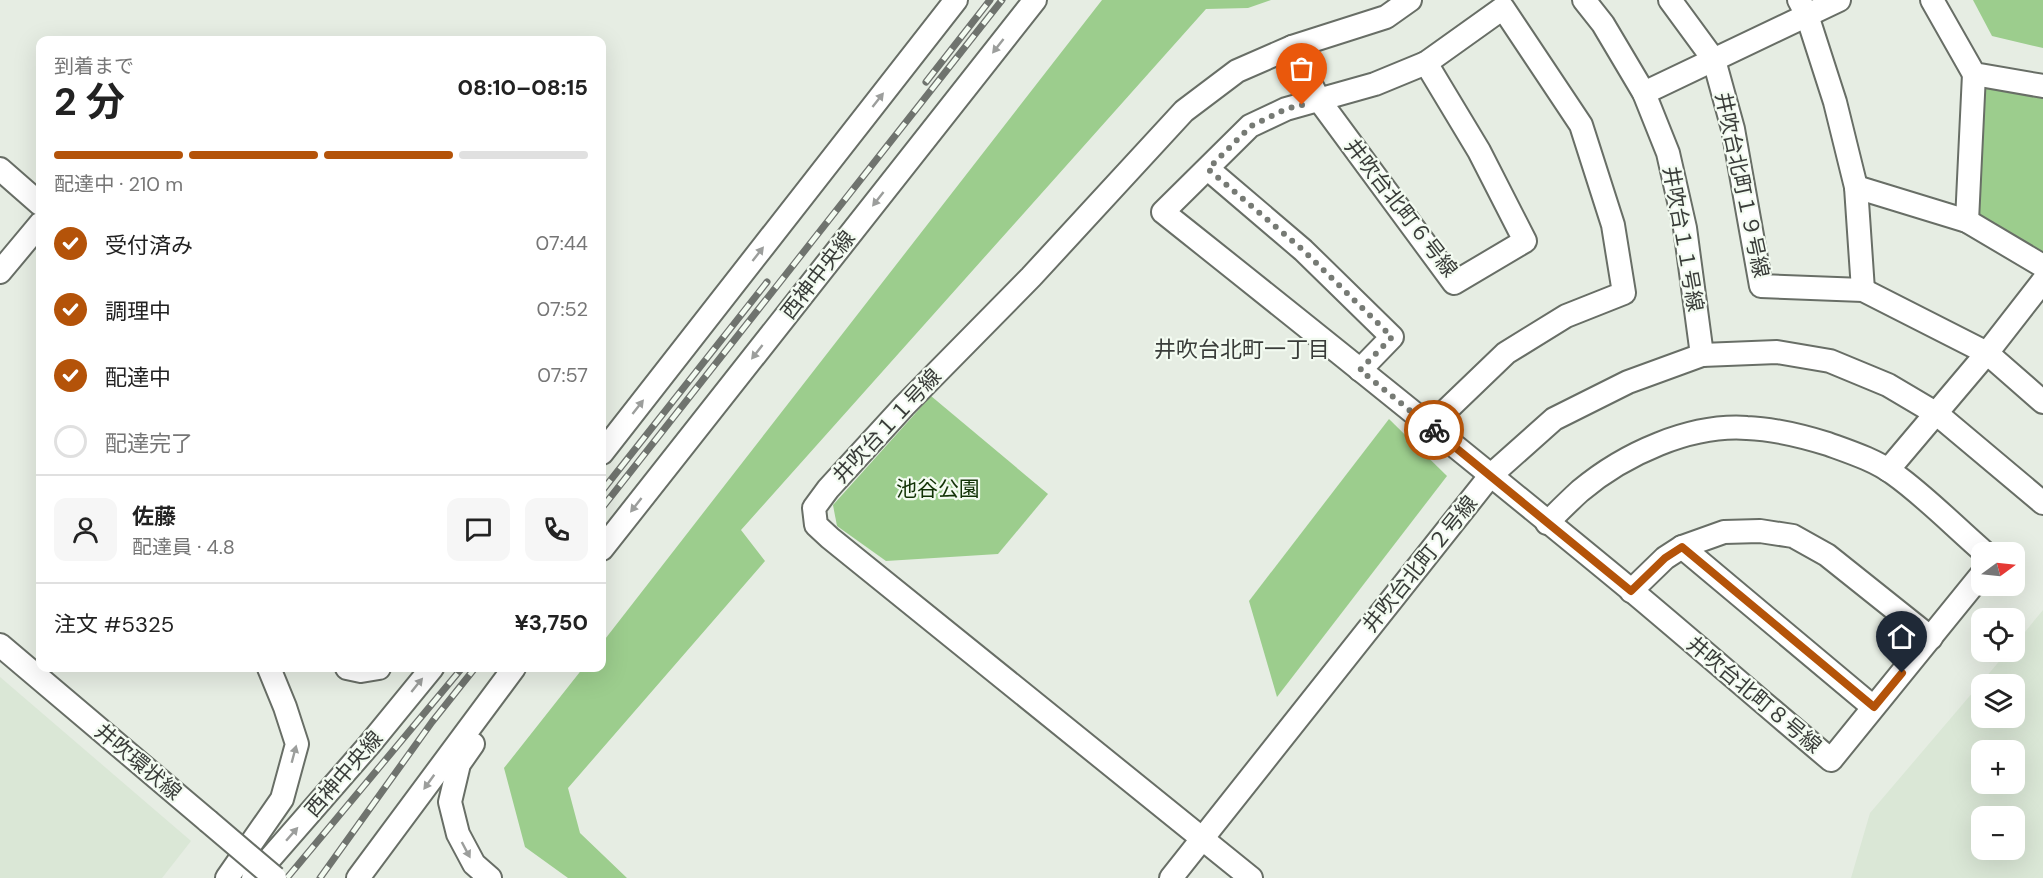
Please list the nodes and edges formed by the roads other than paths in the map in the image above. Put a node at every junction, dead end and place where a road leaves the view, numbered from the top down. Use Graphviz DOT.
graph roads {
  1 [pos="956,0"];
  2 [pos="1035,0"];
  3 [pos="1410,0"];
  4 [pos="1584,0"];
  5 [pos="1670,0"];
  6 [pos="1839,0"];
  7 [pos="1932,0"];
  8 [pos="1803,7"];
  9 [pos="1293,47"];
  10 [pos="1714,60"];
  11 [pos="1426,63"];
  12 [pos="1974,74"];
  13 [pos="2043,86"];
  14 [pos="1644,93"];
  15 [pos="1319,100"];
  16 [pos="0,169"];
  17 [pos="1208,169"];
  18 [pos="1856,186"];
  19 [pos="36,200"];
  20 [pos="1967,221"];
  21 [pos="36,229"];
  22 [pos="2043,266"];
  23 [pos="0,272"];
  24 [pos="2043,281"];
  25 [pos="1863,290"];
  26 [pos="1987,353"];
  27 [pos="1702,355"];
  28 [pos="1360,370"];
  29 [pos="2043,402"];
  30 [pos="1936,414"];
  31 [pos="1430,426"];
  32 [pos="606,448"];
  33 [pos="1888,470"];
  34 [pos="1490,476"];
  35 [pos="2043,503"];
  36 [pos="1547,523"];
  37 [pos="1972,542"];
  38 [pos="606,544"];
  39 [pos="1682,547"];
  40 [pos="1971,588"];
  41 [pos="1631,591"];
  42 [pos="1931,638"];
  43 [pos="0,645"];
  44 [pos="36,666"];
  45 [pos="271,672"];
  46 [pos="429,672"];
  47 [pos="511,672"];
  48 [pos="520,672"];
  49 [pos="52,675"];
  50 [pos="1874,707"];
  51 [pos="1202,838"];
  52 [pos="227,878"];
  53 [pos="253,878"];
  54 [pos="275,878"];
  55 [pos="358,878"];
  56 [pos="490,878"];
  57 [pos="1171,878"];
  58 [pos="1251,878"];
  32 -- 1 [label="street, one-way"];
  2 -- 38 [label="street, 西神中央線, one-way"];
  3 -- 9 [label="street, 井吹台１１号線"];
  4 -- 14 [label="street, 井吹台１１号線"];
  5 -- 10 [label="street"];
  6 -- 8 [label="street"];
  7 -- 12 [label="street"];
  8 -- 10 [label="street"];
  8 -- 18 [label="street"];
  9 -- 15 [label="street, 井吹台北町６号線"];
  9 -- 51 [label="street, 井吹台１１号線"];
  10 -- 14 [label="street"];
  10 -- 25 [label="street, 井吹台北町１９号線"];
  11 -- 15 [label="street"];
  11 -- 15 [label="street, 井吹台北町６号線"];
  11 -- 31 [label="street"];
  12 -- 13 [label="street"];
  12 -- 20 [label="street"];
  14 -- 27 [label="street, 井吹台１１号線"];
  15 -- 17 [label="street"];
  16 -- 19 [label="street"];
  17 -- 28 [label="street"];
  17 -- 28 [label="street, 井吹台北町８号線"];
  18 -- 20 [label="street"];
  18 -- 25 [label="street"];
  20 -- 22 [label="street"];
  21 -- 23 [label="street"];
  24 -- 26 [label="street"];
  25 -- 26 [label="street, 井吹台北町１９号線"];
  26 -- 29 [label="street, 井吹台北町１９号線"];
  26 -- 30 [label="street"];
  27 -- 30 [label="street, 井吹台北町２号線"];
  27 -- 34 [label="street, 井吹台北町２号線"];
  28 -- 31 [label="street, 井吹台北町８号線"];
  30 -- 33 [label="street"];
  30 -- 35 [label="street, 井吹台北町２号線"];
  31 -- 34 [label="street, 井吹台北町８号線"];
  33 -- 36 [label="street"];
  33 -- 37 [label="street"];
  34 -- 36 [label="street, 井吹台北町８号線"];
  34 -- 51 [label="street, 井吹台北町２号線"];
  36 -- 41 [label="street, 井吹台北町８号線"];
  39 -- 41 [label="street"];
  39 -- 42 [label="street"];
  39 -- 50 [label="street"];
  40 -- 42 [label="street, 井吹台北町８号線"];
  41 -- 50 [label="street, 井吹台北町８号線"];
  42 -- 50 [label="street, 井吹台北町８号線"];
  43 -- 44 [label="street, 井吹環状線"];
  52 -- 45 [label="street, one-way"];
  53 -- 46 [label="street, 西神中央線, one-way"];
  47 -- 55 [label="street, one-way"];
  48 -- 56 [label="street, one-way"];
  49 -- 54 [label="street, 井吹環状線, bridge"];
  51 -- 57 [label="street, 井吹台北町２号線"];
  51 -- 58 [label="street, 井吹台１１号線"];
}
